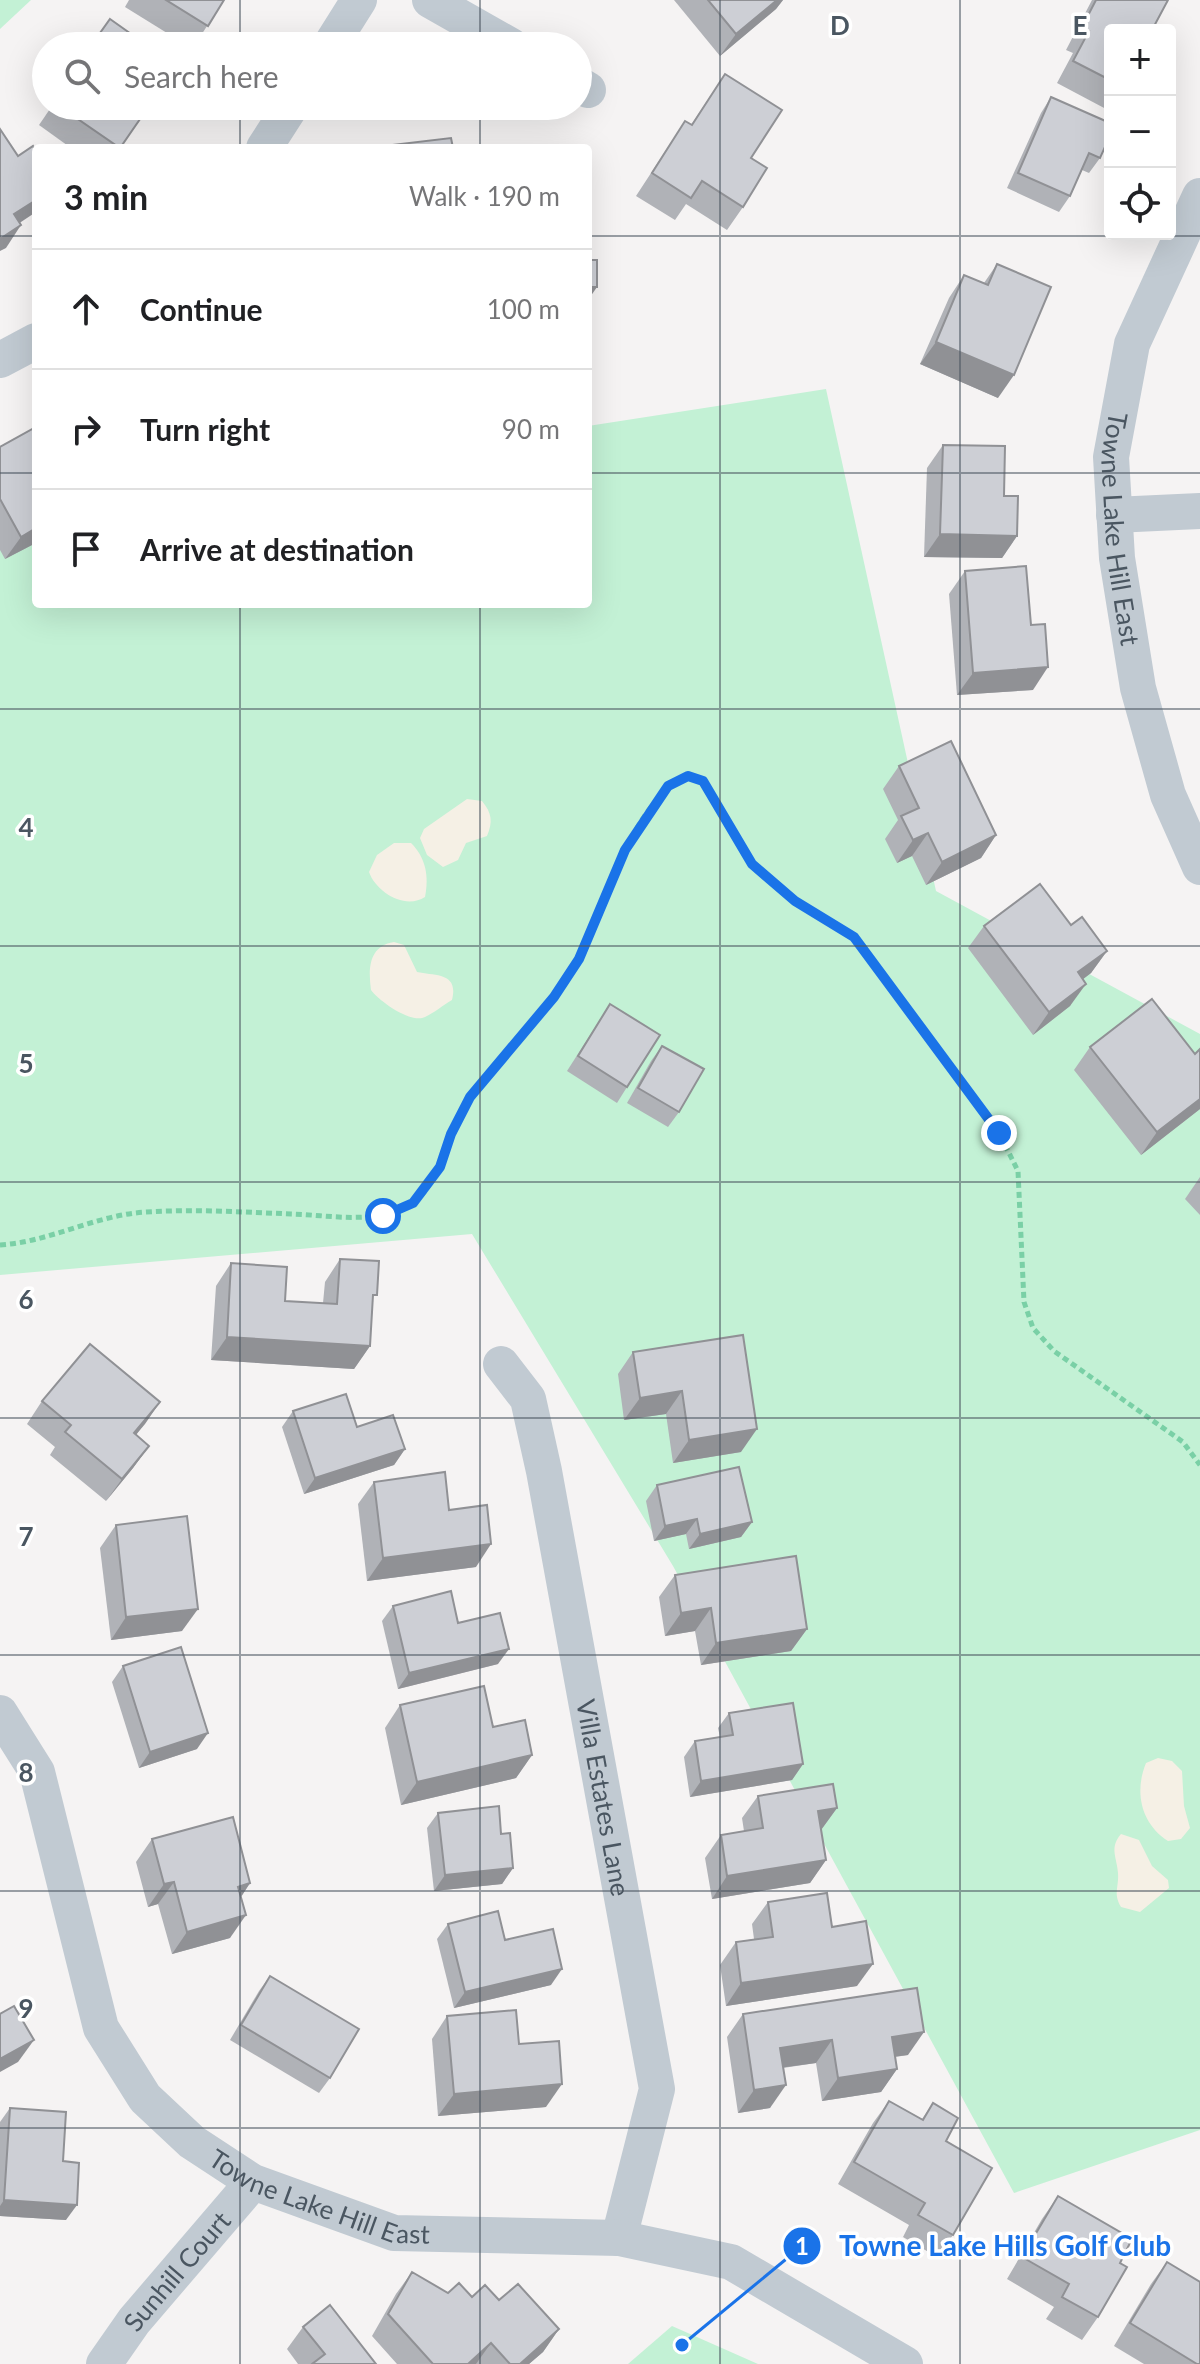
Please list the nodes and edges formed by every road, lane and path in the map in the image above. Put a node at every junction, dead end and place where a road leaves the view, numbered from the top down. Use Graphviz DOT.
graph roads {
  1 [pos="359,0"];
  2 [pos="430,0"];
  3 [pos="339,32"];
  4 [pos="486,32"];
  5 [pos="282,120"];
  6 [pos="267,144"];
  7 [pos="1200,196"];
  8 [pos="32,343"];
  9 [pos="0,360"];
  10 [pos="1200,511"];
  11 [pos="1114,515"];
  12 [pos="1200,867"];
  13 [pos="0,1245"];
  14 [pos="501,1364"];
  15 [pos="1200,1465"];
  16 [pos="0,1713"];
  17 [pos="253,2182"];
  18 [pos="619,2238"];
  19 [pos="104,2364"];
  20 [pos="905,2364"];
  1 -- 3 [label="street"];
  2 -- 4 [label="street"];
  5 -- 6 [label="street"];
  7 -- 11 [label="street, Towne Lake Hill East"];
  8 -- 9 [label="street"];
  10 -- 11 [label="street"];
  11 -- 12 [label="street, Towne Lake Hill East"];
  13 -- 15 [label="path"];
  14 -- 18 [label="street, Villa Estates Lane"];
  16 -- 17 [label="street, Towne Lake Hill East"];
  17 -- 18 [label="street, Towne Lake Hill East"];
  17 -- 19 [label="street, Sunhill Court"];
  18 -- 20 [label="street, Towne Lake Hill East"];
}
